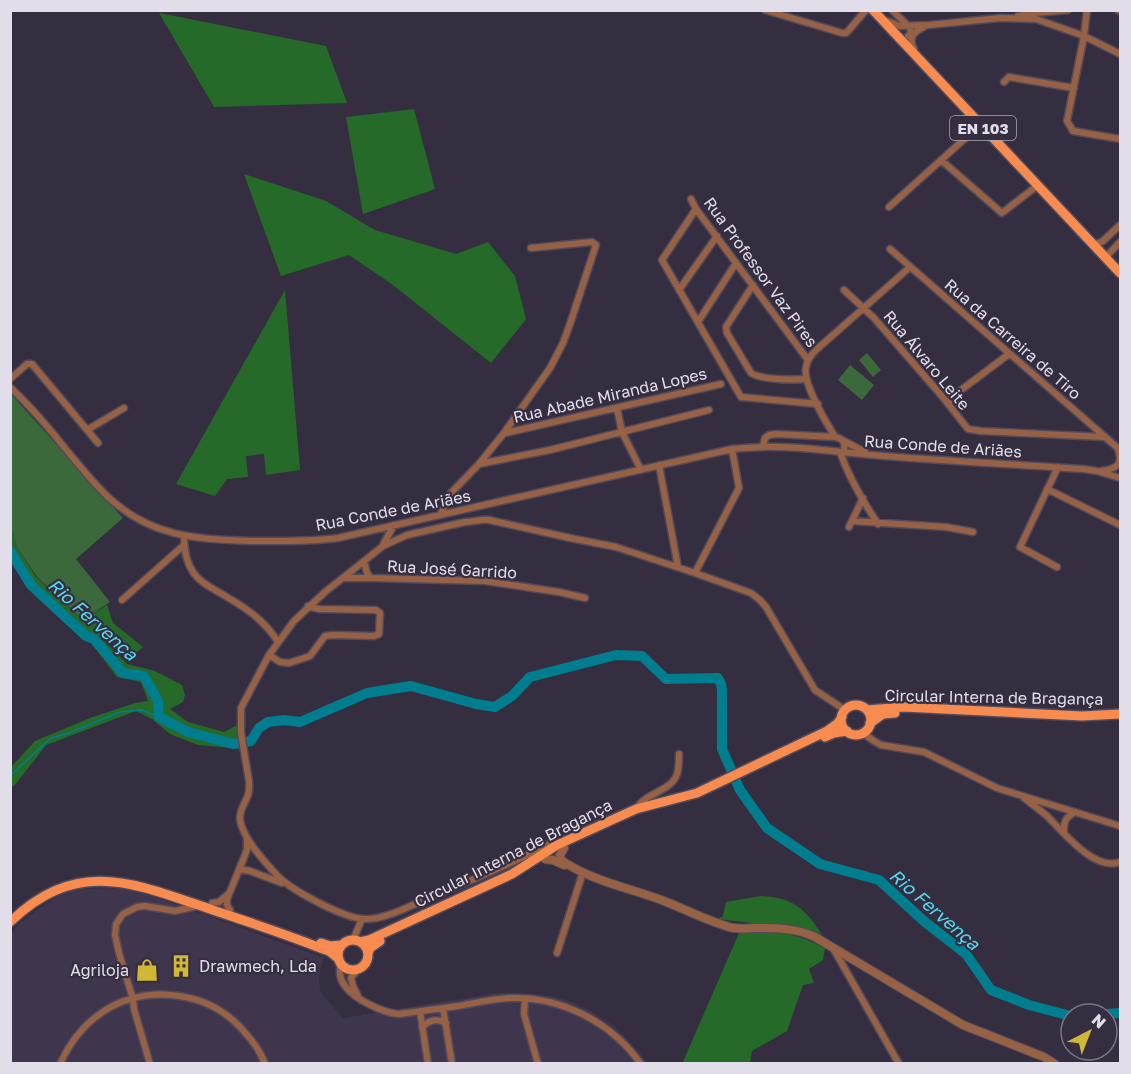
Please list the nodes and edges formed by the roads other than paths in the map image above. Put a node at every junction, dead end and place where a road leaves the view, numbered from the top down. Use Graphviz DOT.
graph roads {
  1 [pos="866,10"];
  2 [pos="892,10"];
  3 [pos="1068,10"];
  4 [pos="1087,10"];
  5 [pos="763,11"];
  6 [pos="877,14"];
  7 [pos="1007,18"];
  8 [pos="905,25"];
  9 [pos="925,25"];
  10 [pos="915,31"];
  11 [pos="1084,36"];
  12 [pos="903,37"];
  13 [pos="1120,54"];
  14 [pos="918,58"];
  15 [pos="1004,82"];
  16 [pos="1074,88"];
  17 [pos="980,125"];
  18 [pos="1120,139"];
  19 [pos="941,160"];
  20 [pos="1038,185"];
  21 [pos="691,199"];
  22 [pos="889,207"];
  23 [pos="696,208"];
  24 [pos="1120,225"];
  25 [pos="717,236"];
  26 [pos="1120,242"];
  27 [pos="1094,245"];
  28 [pos="531,248"];
  29 [pos="890,249"];
  30 [pos="1106,257"];
  31 [pos="736,263"];
  32 [pos="910,267"];
  33 [pos="1120,273"];
  34 [pos="753,285"];
  35 [pos="679,290"];
  36 [pos="844,290"];
  37 [pos="864,308"];
  38 [pos="698,322"];
  39 [pos="1010,354"];
  40 [pos="808,360"];
  41 [pos="10,379"];
  42 [pos="806,379"];
  43 [pos="721,384"];
  44 [pos="10,387"];
  45 [pos="948,403"];
  46 [pos="818,404"];
  47 [pos="124,408"];
  48 [pos="617,408"];
  49 [pos="709,410"];
  50 [pos="87,430"];
  51 [pos="622,432"];
  52 [pos="504,433"];
  53 [pos="1104,437"];
  54 [pos="834,439"];
  55 [pos="844,441"];
  56 [pos="98,444"];
  57 [pos="763,446"];
  58 [pos="732,449"];
  59 [pos="1119,449"];
  60 [pos="828,450"];
  61 [pos="840,452"];
  62 [pos="871,455"];
  63 [pos="1120,456"];
  64 [pos="478,464"];
  65 [pos="659,465"];
  66 [pos="1058,467"];
  67 [pos="642,470"];
  68 [pos="1097,471"];
  69 [pos="1120,478"];
  70 [pos="1047,489"];
  71 [pos="863,498"];
  72 [pos="476,507"];
  73 [pos="463,510"];
  74 [pos="440,515"];
  75 [pos="480,519"];
  76 [pos="465,522"];
  77 [pos="405,523"];
  78 [pos="878,524"];
  79 [pos="394,525"];
  80 [pos="1120,525"];
  81 [pos="973,532"];
  82 [pos="407,535"];
  83 [pos="184,536"];
  84 [pos="184,545"];
  85 [pos="383,546"];
  86 [pos="364,561"];
  87 [pos="678,567"];
  88 [pos="1057,567"];
  89 [pos="695,573"];
  90 [pos="343,578"];
  91 [pos="371,578"];
  92 [pos="585,598"];
  93 [pos="122,600"];
  94 [pos="308,606"];
  95 [pos="278,642"];
  96 [pos="269,655"];
  97 [pos="867,710"];
  98 [pos="843,714"];
  99 [pos="1120,715"];
  100 [pos="870,723"];
  101 [pos="847,731"];
  102 [pos="863,733"];
  103 [pos="679,754"];
  104 [pos="766,762"];
  105 [pos="708,789"];
  106 [pos="1021,796"];
  107 [pos="636,809"];
  108 [pos="1076,812"];
  109 [pos="1120,826"];
  110 [pos="1064,833"];
  111 [pos="247,837"];
  112 [pos="560,847"];
  113 [pos="545,859"];
  114 [pos="1120,862"];
  115 [pos="572,866"];
  116 [pos="240,869"];
  117 [pos="583,872"];
  118 [pos="286,884"];
  119 [pos="228,895"];
  120 [pos="174,897"];
  121 [pos="186,901"];
  122 [pos="212,903"];
  123 [pos="199,905"];
  124 [pos="170,910"];
  125 [pos="230,910"];
  126 [pos="245,915"];
  127 [pos="10,916"];
  128 [pos="362,919"];
  129 [pos="10,922"];
  130 [pos="357,941"];
  131 [pos="342,945"];
  132 [pos="833,947"];
  133 [pos="557,952"];
  134 [pos="368,953"];
  135 [pos="340,961"];
  136 [pos="358,969"];
  137 [pos="133,999"];
  138 [pos="360,999"];
  139 [pos="525,999"];
  140 [pos="443,1008"];
  141 [pos="420,1011"];
  142 [pos="446,1023"];
  143 [pos="422,1027"];
  144 [pos="1053,1063"];
  145 [pos="60,1064"];
  146 [pos="150,1064"];
  147 [pos="265,1064"];
  148 [pos="428,1064"];
  149 [pos="452,1064"];
  150 [pos="538,1064"];
  151 [pos="641,1064"];
  152 [pos="899,1064"];
  1 -- 5 [label="street"];
  2 -- 8 [label="street"];
  3 -- 7 [label="street"];
  4 -- 11 [label="street"];
  6 -- 8 [label="street"];
  6 -- 12 [label="main road, EN 103"];
  7 -- 9 [label="street"];
  7 -- 11 [label="street"];
  8 -- 9 [label="street"];
  8 -- 12 [label="street"];
  8 -- 12 [label="street"];
  9 -- 10 [label="street"];
  10 -- 12 [label="street"];
  10 -- 14 [label="street"];
  11 -- 13 [label="street"];
  11 -- 16 [label="street"];
  12 -- 14 [label="main road, EN 103"];
  14 -- 17 [label="main road, EN 103"];
  15 -- 16 [label="street"];
  16 -- 18 [label="street"];
  17 -- 19 [label="street"];
  17 -- 20 [label="main road, EN 103"];
  19 -- 20 [label="street"];
  19 -- 22 [label="street"];
  20 -- 27 [label="main road, EN 103"];
  21 -- 23 [label="street, Rua Professor Vaz Pires"];
  23 -- 25 [label="street, Rua Professor Vaz Pires"];
  23 -- 35 [label="street"];
  24 -- 27 [label="street"];
  25 -- 31 [label="street, Rua Professor Vaz Pires"];
  25 -- 35 [label="street"];
  26 -- 30 [label="street"];
  27 -- 30 [label="main road, EN 103"];
  28 -- 52 [label="street"];
  29 -- 32 [label="street, Rua da Carreira de Tiro"];
  30 -- 33 [label="main road, EN 103"];
  31 -- 34 [label="street, Rua Professor Vaz Pires"];
  31 -- 38 [label="street"];
  32 -- 37 [label="street"];
  32 -- 39 [label="street, Rua da Carreira de Tiro"];
  34 -- 40 [label="street, Rua Professor Vaz Pires"];
  34 -- 42 [label="street"];
  35 -- 38 [label="street"];
  36 -- 37 [label="street, Rua Álvaro Leite"];
  37 -- 40 [label="street"];
  37 -- 45 [label="street, Rua Álvaro Leite"];
  38 -- 46 [label="street"];
  39 -- 45 [label="street"];
  39 -- 53 [label="street, Rua da Carreira de Tiro"];
  40 -- 42 [label="street"];
  41 -- 50 [label="street"];
  42 -- 46 [label="street"];
  43 -- 48 [label="street, Rua Abade Miranda Lopes"];
  44 -- 83 [label="street, Rua Conde de Ariães"];
  45 -- 53 [label="street, Rua Álvaro Leite"];
  46 -- 54 [label="street"];
  47 -- 50 [label="street"];
  48 -- 51 [label="street"];
  48 -- 52 [label="street, Rua Abade Miranda Lopes"];
  49 -- 51 [label="street"];
  50 -- 56 [label="street"];
  51 -- 64 [label="street"];
  51 -- 67 [label="street"];
  52 -- 64 [label="street"];
  53 -- 59 [label="street, Rua da Carreira de Tiro"];
  54 -- 55 [label="street"];
  54 -- 57 [label="street, Rua Conde de Ariães"];
  54 -- 60 [label="street"];
  54 -- 61 [label="street"];
  55 -- 61 [label="street"];
  55 -- 62 [label="street"];
  57 -- 58 [label="street, Rua Conde de Ariães"];
  57 -- 60 [label="street, Rua Conde de Ariães"];
  58 -- 65 [label="street, Rua Conde de Ariães"];
  58 -- 89 [label="street"];
  59 -- 63 [label="street"];
  60 -- 61 [label="street, Rua Conde de Ariães"];
  61 -- 62 [label="street, Rua Conde de Ariães"];
  61 -- 71 [label="street"];
  62 -- 66 [label="street, Rua Conde de Ariães"];
  63 -- 68 [label="street"];
  64 -- 74 [label="street"];
  65 -- 67 [label="street, Rua Conde de Ariães"];
  65 -- 87 [label="street"];
  66 -- 68 [label="street, Rua Conde de Ariães"];
  66 -- 70 [label="street"];
  67 -- 72 [label="street, Rua Conde de Ariães"];
  68 -- 69 [label="street, Rua Conde de Ariães"];
  70 -- 80 [label="street"];
  70 -- 88 [label="street"];
  71 -- 78 [label="street"];
  71 -- 78 [label="street"];
  72 -- 73 [label="street, Rua Conde de Ariães"];
  72 -- 75 [label="street"];
  73 -- 74 [label="street, Rua Conde de Ariães"];
  73 -- 76 [label="street"];
  74 -- 77 [label="street, Rua Conde de Ariães"];
  75 -- 76 [label="street"];
  75 -- 87 [label="street"];
  76 -- 82 [label="street"];
  77 -- 79 [label="street, Rua Conde de Ariães"];
  77 -- 82 [label="street"];
  78 -- 81 [label="street"];
  79 -- 83 [label="street, Rua Conde de Ariães"];
  79 -- 85 [label="street"];
  82 -- 85 [label="street"];
  83 -- 84 [label="street"];
  84 -- 93 [label="street"];
  84 -- 95 [label="street"];
  85 -- 86 [label="street"];
  86 -- 90 [label="street"];
  86 -- 91 [label="street, Rua José Garrido"];
  87 -- 89 [label="street"];
  89 -- 98 [label="street"];
  90 -- 91 [label="street"];
  90 -- 94 [label="street"];
  91 -- 92 [label="street, Rua José Garrido"];
  94 -- 95 [label="street"];
  94 -- 96 [label="street"];
  95 -- 96 [label="street"];
  96 -- 111 [label="street"];
  97 -- 98 [label="main road"];
  97 -- 99 [label="main road, Circular Interna de Bragança"];
  97 -- 100 [label="main road"];
  98 -- 101 [label="main road"];
  98 -- 104 [label="main road, Circular Interna de Bragança"];
  99 -- 100 [label="main road, Circular Interna de Bragança"];
  100 -- 102 [label="main road"];
  101 -- 102 [label="main road"];
  101 -- 104 [label="main road, Circular Interna de Bragança"];
  102 -- 106 [label="street"];
  103 -- 107 [label="street"];
  104 -- 105 [label="main road, Circular Interna de Bragança"];
  105 -- 107 [label="main road, Circular Interna de Bragança"];
  105 -- 112 [label="main road, Circular Interna de Bragança"];
  106 -- 108 [label="street"];
  106 -- 110 [label="street"];
  107 -- 112 [label="main road, Circular Interna de Bragança"];
  108 -- 109 [label="street"];
  108 -- 110 [label="street"];
  110 -- 114 [label="street"];
  111 -- 116 [label="street"];
  111 -- 118 [label="street"];
  112 -- 113 [label="main road, Circular Interna de Bragança"];
  112 -- 115 [label="street"];
  112 -- 128 [label="street"];
  112 -- 130 [label="main road, Circular Interna de Bragança"];
  113 -- 115 [label="street"];
  113 -- 134 [label="main road, Circular Interna de Bragança"];
  115 -- 117 [label="street"];
  116 -- 118 [label="street"];
  116 -- 119 [label="street"];
  117 -- 132 [label="street"];
  117 -- 133 [label="street"];
  118 -- 128 [label="street"];
  119 -- 122 [label="street"];
  119 -- 125 [label="street"];
  120 -- 121 [label="main road"];
  120 -- 124 [label="street"];
  120 -- 129 [label="main road"];
  121 -- 123 [label="main road"];
  121 -- 124 [label="street"];
  121 -- 126 [label="main road"];
  122 -- 125 [label="main road"];
  122 -- 127 [label="main road"];
  123 -- 124 [label="street"];
  123 -- 135 [label="main road"];
  124 -- 137 [label="street"];
  125 -- 126 [label="main road"];
  126 -- 131 [label="main road"];
  128 -- 130 [label="street"];
  130 -- 131 [label="main road"];
  130 -- 134 [label="main road"];
  131 -- 135 [label="main road"];
  132 -- 144 [label="street"];
  132 -- 152 [label="street"];
  134 -- 136 [label="main road"];
  135 -- 136 [label="main road"];
  135 -- 138 [label="street"];
  136 -- 138 [label="street"];
  137 -- 145 [label="street"];
  137 -- 146 [label="street"];
  137 -- 147 [label="street"];
  138 -- 141 [label="street"];
  139 -- 140 [label="street"];
  139 -- 150 [label="street"];
  139 -- 151 [label="street"];
  140 -- 141 [label="street"];
  140 -- 142 [label="street"];
  141 -- 143 [label="street"];
  142 -- 143 [label="street"];
  142 -- 149 [label="street"];
  143 -- 148 [label="street"];
}
